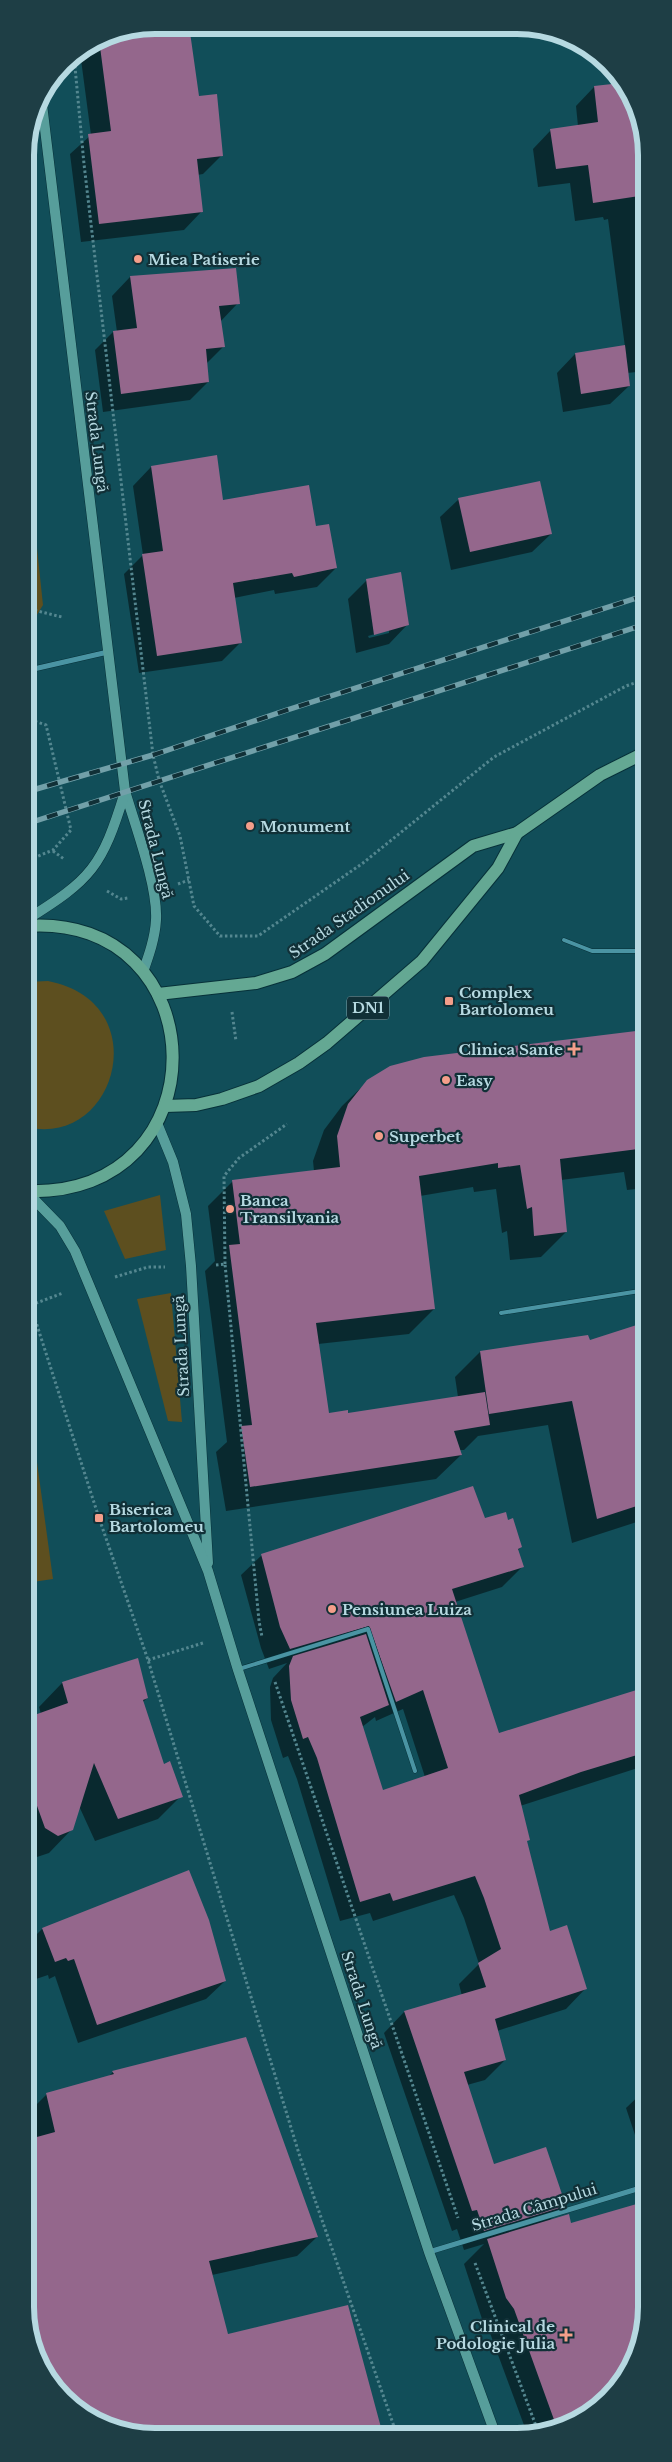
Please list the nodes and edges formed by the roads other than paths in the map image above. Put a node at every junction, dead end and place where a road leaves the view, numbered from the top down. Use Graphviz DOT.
graph roads {
  1 [pos="43,109"];
  2 [pos="108,652"];
  3 [pos="34,669"];
  4 [pos="638,756"];
  5 [pos="126,791"];
  6 [pos="517,833"];
  7 [pos="34,915"];
  8 [pos="34,926"];
  9 [pos="564,940"];
  10 [pos="638,951"];
  11 [pos="143,972"];
  12 [pos="158,994"];
  13 [pos="165,1106"];
  14 [pos="157,1123"];
  15 [pos="34,1191"];
  16 [pos="34,1199"];
  17 [pos="638,1291"];
  18 [pos="501,1313"];
  19 [pos="208,1571"];
  20 [pos="238,1670"];
  21 [pos="415,1772"];
  22 [pos="638,2189"];
  23 [pos="429,2252"];
  24 [pos="493,2428"];
  1 -- 2 [label="main road, Strada Lungă"];
  2 -- 3 [label="street"];
  2 -- 5 [label="main road, Strada Lungă"];
  4 -- 6 [label="main road, Strada Stadionului / DN1"];
  5 -- 7 [label="main road, Strada Lungă"];
  5 -- 11 [label="main road, Strada Lungă"];
  6 -- 12 [label="main road, Strada Stadionului / DN1"];
  6 -- 13 [label="main road, Strada Stadionului / DN1"];
  8 -- 11 [label="main road"];
  9 -- 10 [label="lane"];
  11 -- 12 [label="main road"];
  12 -- 13 [label="main road"];
  13 -- 14 [label="main road"];
  14 -- 15 [label="main road"];
  14 -- 19 [label="main road, Strada Lungă"];
  16 -- 19 [label="main road, Strada Lungă"];
  17 -- 18 [label="lane"];
  19 -- 20 [label="main road, Strada Lungă"];
  20 -- 21 [label="lane"];
  20 -- 23 [label="main road, Strada Lungă"];
  22 -- 23 [label="street, Strada Câmpului"];
  23 -- 24 [label="main road, Strada Lungă"];
}
